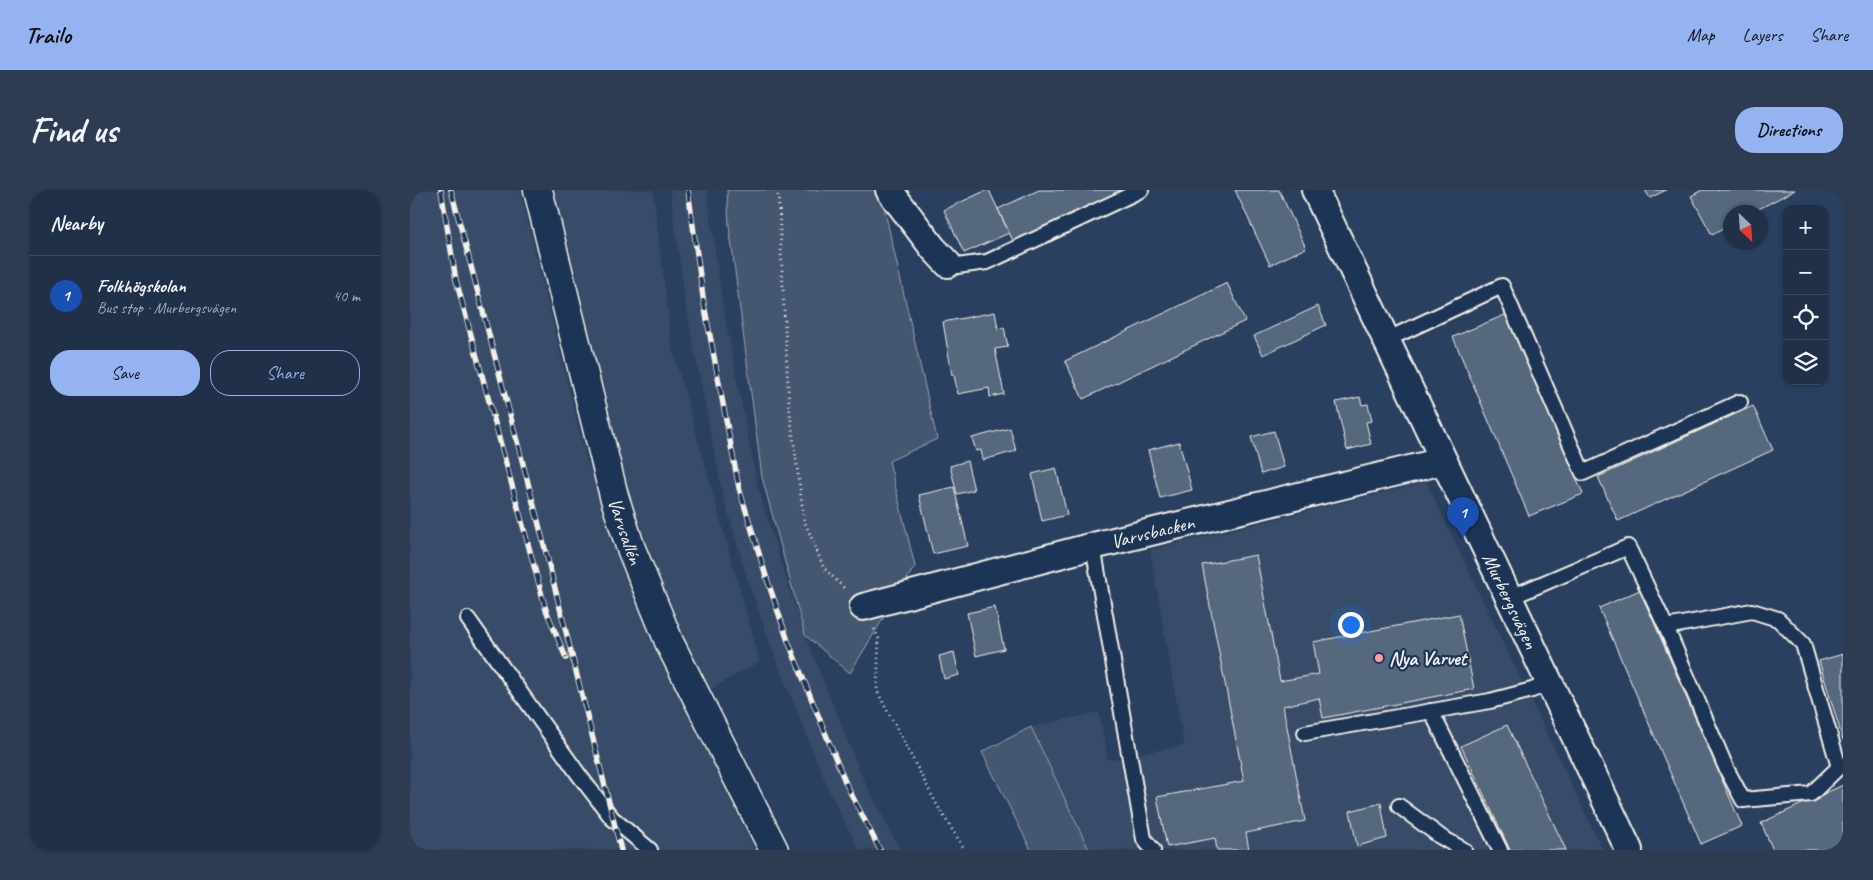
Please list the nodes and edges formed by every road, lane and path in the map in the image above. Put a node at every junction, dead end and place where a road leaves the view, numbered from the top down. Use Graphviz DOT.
graph roads {
  1 [pos="538,190"];
  2 [pos="778,190"];
  3 [pos="889,190"];
  4 [pos="1141,190"];
  5 [pos="1315,190"];
  6 [pos="948,264"];
  7 [pos="1386,340"];
  8 [pos="1740,402"];
  9 [pos="1443,461"];
  10 [pos="1093,546"];
  11 [pos="1509,598"];
  12 [pos="863,607"];
  13 [pos="468,619"];
  14 [pos="1666,626"];
  15 [pos="1549,683"];
  16 [pos="1431,711"];
  17 [pos="1305,733"];
  18 [pos="1399,806"];
  19 [pos="650,850"];
  20 [pos="774,850"];
  21 [pos="965,850"];
  22 [pos="1153,850"];
  23 [pos="1464,850"];
  24 [pos="1500,850"];
  25 [pos="1629,850"];
  1 -- 20 [label="street, Varvsallén"];
  2 -- 12 [label="path"];
  3 -- 6 [label="street"];
  4 -- 6 [label="lane"];
  5 -- 7 [label="street, Murbergsvägen"];
  7 -- 8 [label="lane"];
  7 -- 9 [label="street, Murbergsvägen"];
  9 -- 10 [label="street, Varvsbacken"];
  9 -- 11 [label="street, Murbergsvägen"];
  10 -- 12 [label="street, Varvsbacken"];
  10 -- 22 [label="lane"];
  11 -- 14 [label="lane"];
  11 -- 15 [label="street, Murbergsvägen"];
  12 -- 21 [label="path"];
  13 -- 19 [label="lane"];
  14 -- 14 [label="lane"];
  15 -- 16 [label="lane"];
  15 -- 25 [label="street, Murbergsvägen"];
  16 -- 17 [label="lane"];
  16 -- 24 [label="lane"];
  18 -- 23 [label="lane"];
}
